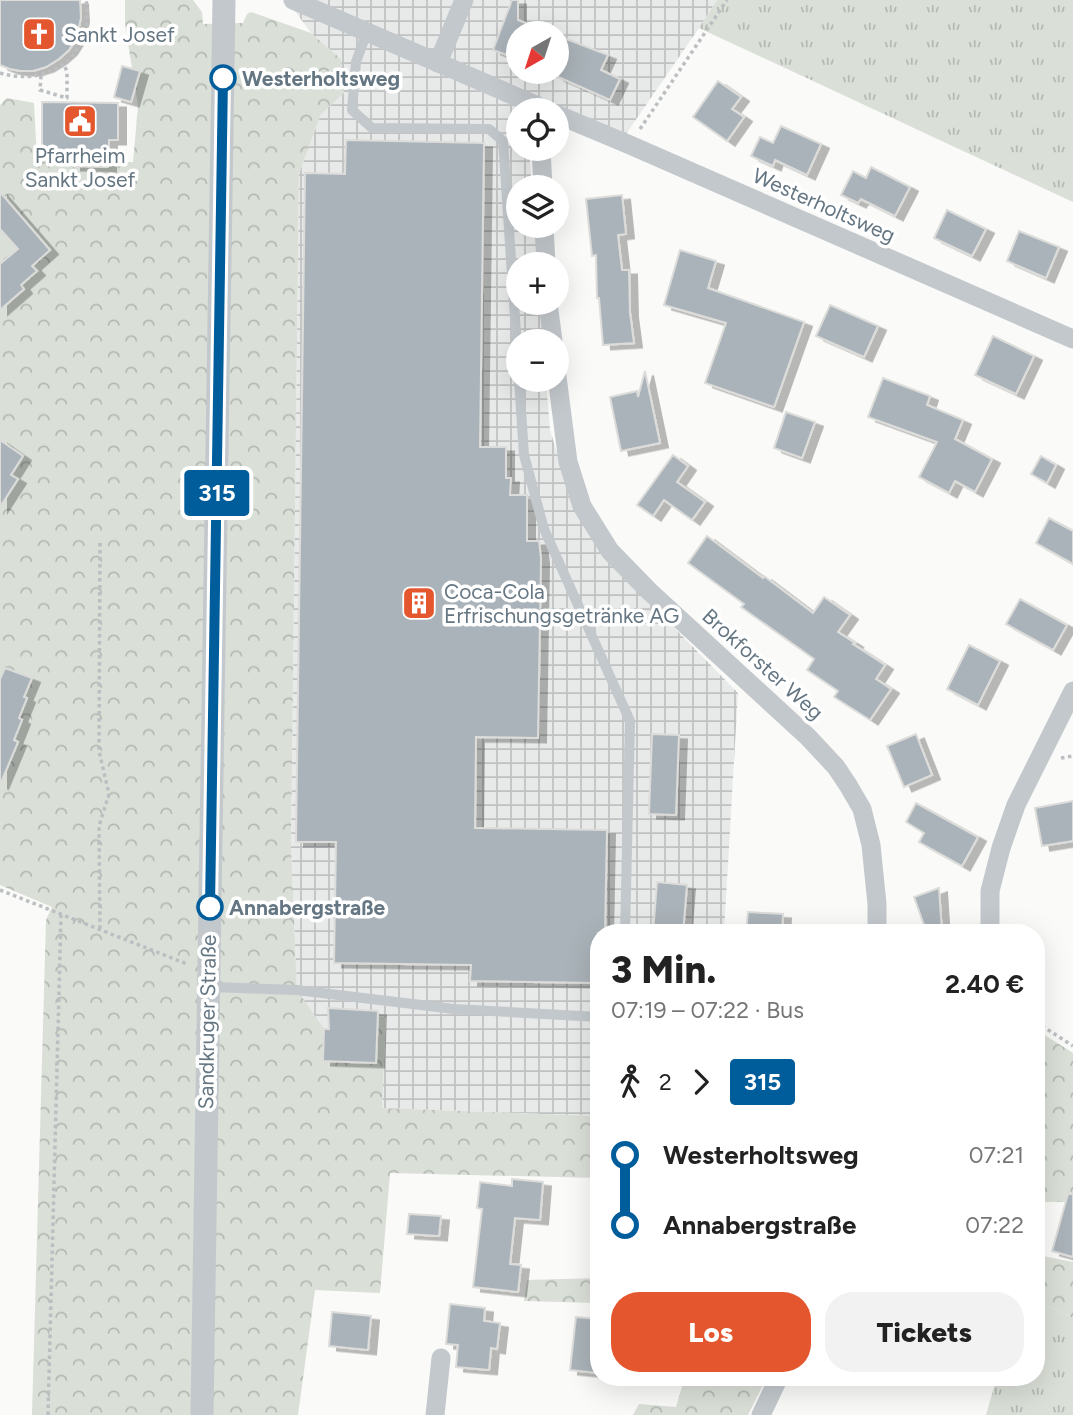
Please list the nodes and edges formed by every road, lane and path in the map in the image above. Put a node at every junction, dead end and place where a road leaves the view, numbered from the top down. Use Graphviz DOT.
graph roads {
  1 [pos="86,0"];
  2 [pos="225,0"];
  3 [pos="293,0"];
  4 [pos="464,0"];
  5 [pos="727,0"];
  6 [pos="316,5"];
  7 [pos="367,33"];
  8 [pos="83,38"];
  9 [pos="105,42"];
  10 [pos="438,63"];
  11 [pos="64,64"];
  12 [pos="0,73"];
  13 [pos="41,76"];
  14 [pos="518,98"];
  15 [pos="569,119"];
  16 [pos="630,145"];
  17 [pos="516,329"];
  18 [pos="1073,339"];
  19 [pos="520,392"];
  20 [pos="559,392"];
  21 [pos="100,543"];
  22 [pos="1073,691"];
  23 [pos="1073,756"];
  24 [pos="1067,757"];
  25 [pos="0,890"];
  26 [pos="61,915"];
  27 [pos="625,924"];
  28 [pos="877,924"];
  29 [pos="990,924"];
  30 [pos="100,930"];
  31 [pos="208,977"];
  32 [pos="590,1017"];
  33 [pos="1045,1028"];
  34 [pos="1073,1046"];
  35 [pos="441,1358"];
  36 [pos="775,1386"];
  37 [pos="48,1415"];
  38 [pos="202,1415"];
  39 [pos="435,1415"];
  40 [pos="761,1415"];
  1 -- 8 [label="path"];
  2 -- 31 [label="street, Sandkruger Straße"];
  3 -- 6 [label="street"];
  4 -- 10 [label="street"];
  5 -- 16 [label="path"];
  6 -- 7 [label="street"];
  7 -- 10 [label="street"];
  7 -- 17 [label="lane"];
  8 -- 9 [label="path"];
  8 -- 11 [label="path"];
  10 -- 14 [label="street"];
  11 -- 13 [label="path"];
  11 -- 13 [label="path"];
  12 -- 13 [label="path"];
  15 -- 16 [label="street, Westerholtsweg"];
  16 -- 18 [label="street, Westerholtsweg"];
  19 -- 27 [label="lane"];
  20 -- 28 [label="street, Brokforster Weg"];
  21 -- 30 [label="path"];
  22 -- 29 [label="street"];
  23 -- 24 [label="path"];
  25 -- 26 [label="path"];
  26 -- 30 [label="path"];
  26 -- 37 [label="path"];
  30 -- 31 [label="path"];
  31 -- 32 [label="lane"];
  31 -- 38 [label="street, Sandkruger Straße"];
  33 -- 34 [label="path"];
  35 -- 39 [label="street"];
  36 -- 40 [label="street"];
}
